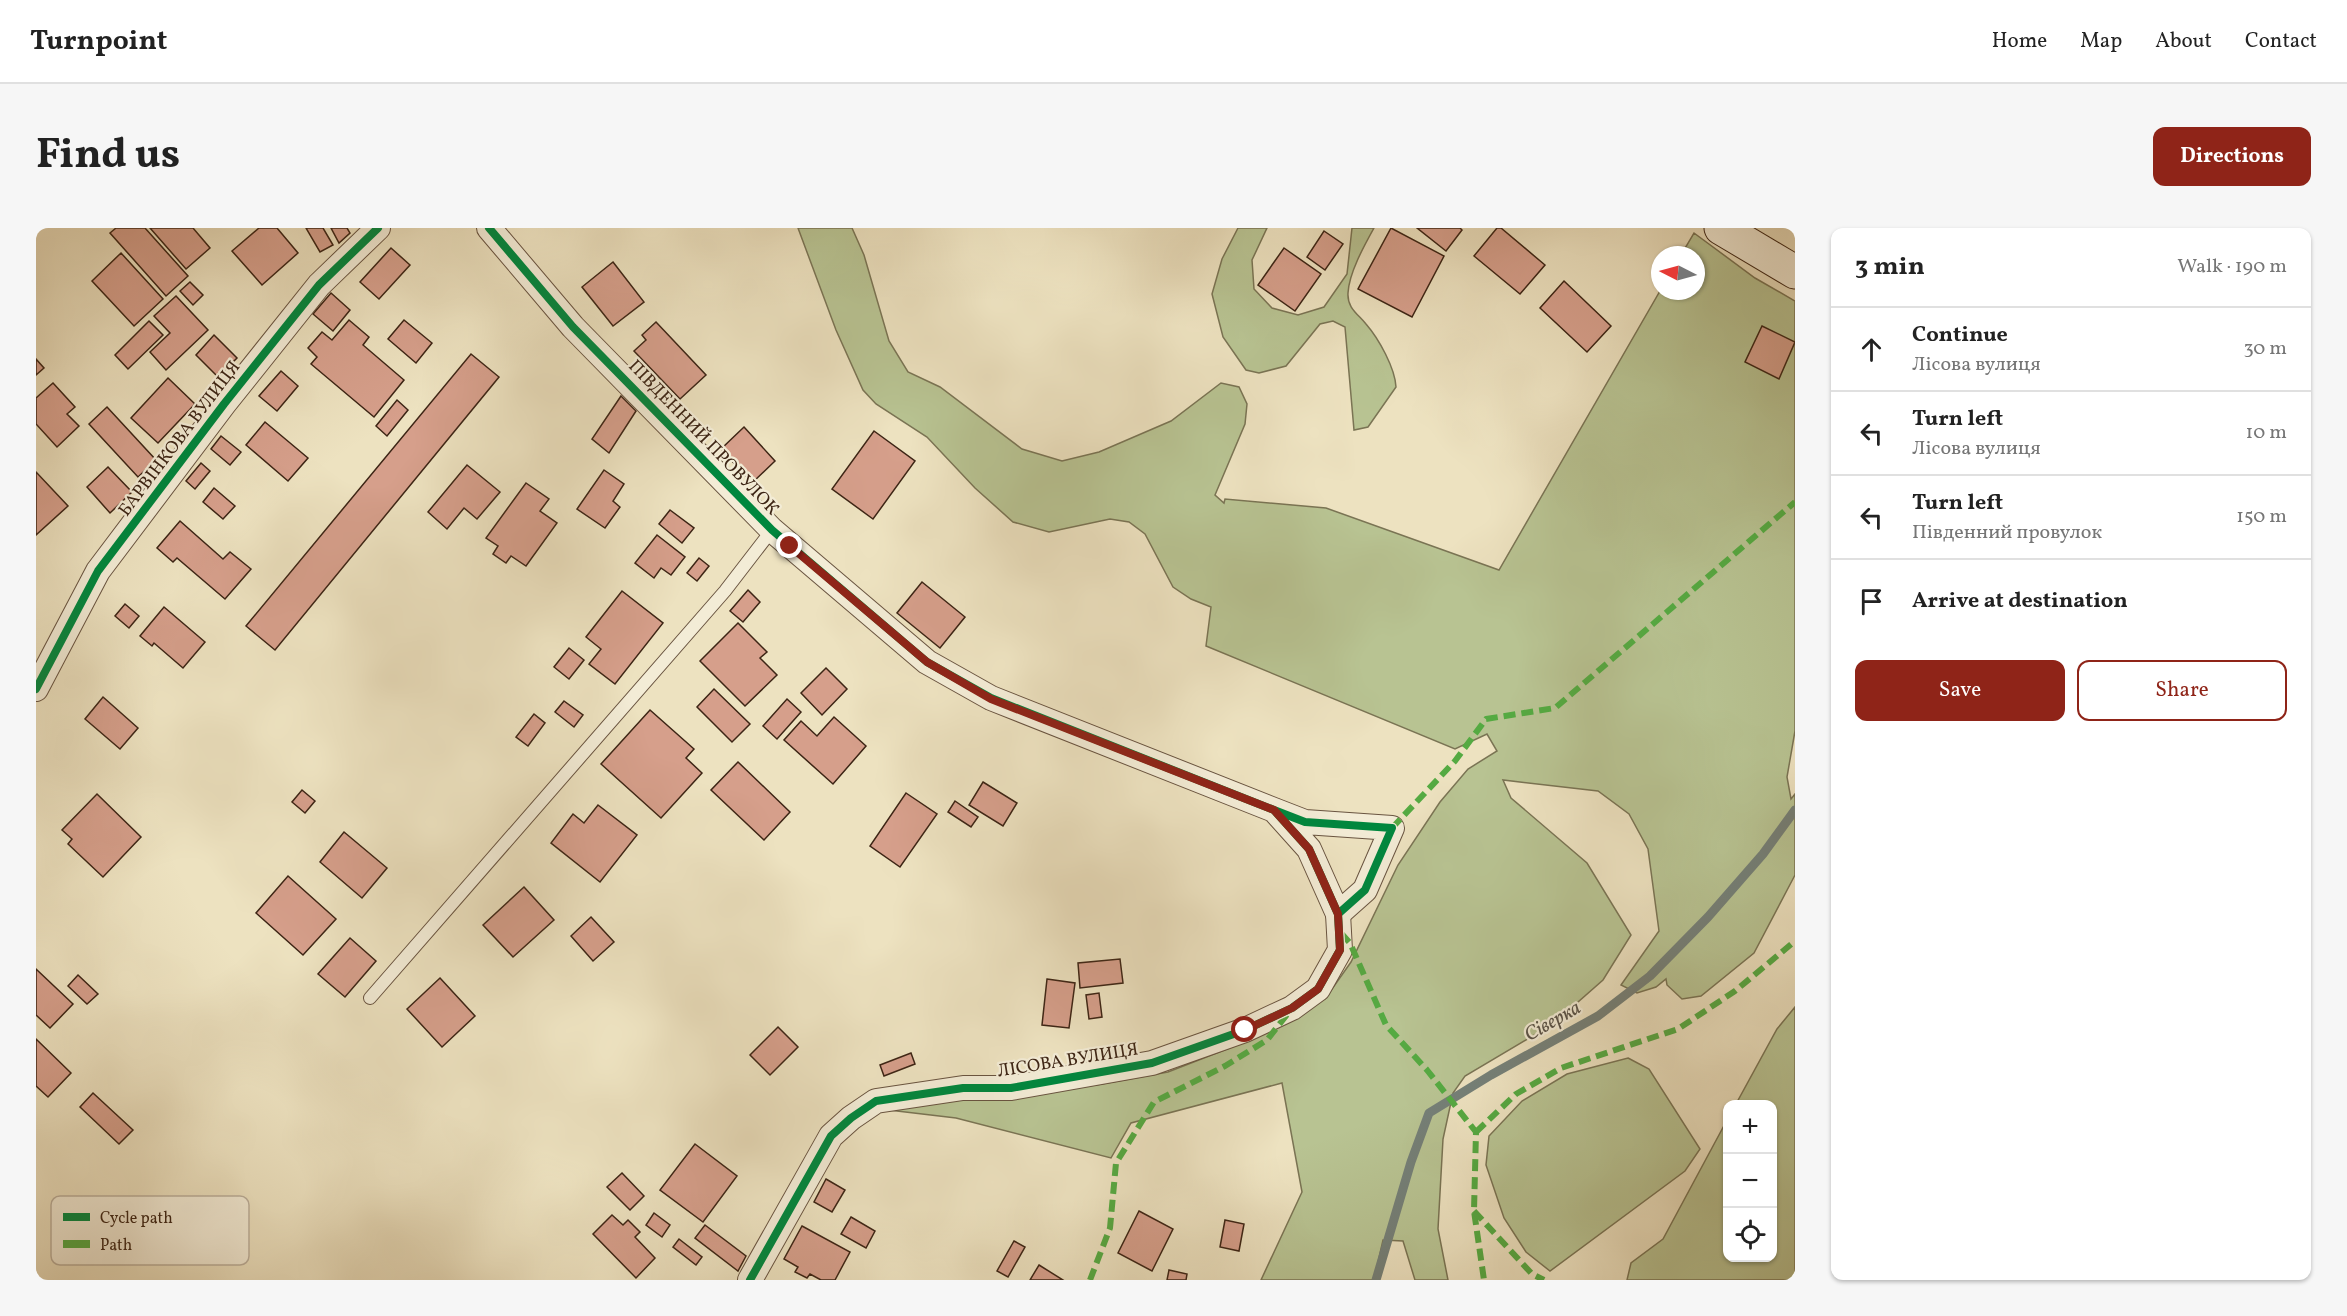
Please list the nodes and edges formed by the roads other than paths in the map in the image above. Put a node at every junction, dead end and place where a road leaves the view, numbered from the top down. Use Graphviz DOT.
graph roads {
  1 [pos="378,228"];
  2 [pos="489,228"];
  3 [pos="1721,228"];
  4 [pos="1795,272"];
  5 [pos="772,530"];
  6 [pos="36,689"];
  7 [pos="1274,810"];
  8 [pos="1338,914"];
  9 [pos="370,998"];
  10 [pos="750,1280"];
  1 -- 6 [label="street, БАРВІНКОВА ВУЛИЦЯ"];
  2 -- 5 [label="street, ПІВДЕННИЙ ПРОВУЛОК"];
  3 -- 4 [label="main road"];
  5 -- 7 [label="street, ПІВДЕННИЙ ПРОВУЛОК"];
  5 -- 9 [label="lane"];
  7 -- 8 [label="street, ПІВДЕННИЙ ПРОВУЛОК"];
  7 -- 8 [label="street, ПІВДЕННИЙ ПРОВУЛОК"];
  8 -- 10 [label="street, ЛІСОВА ВУЛИЦЯ"];
}
